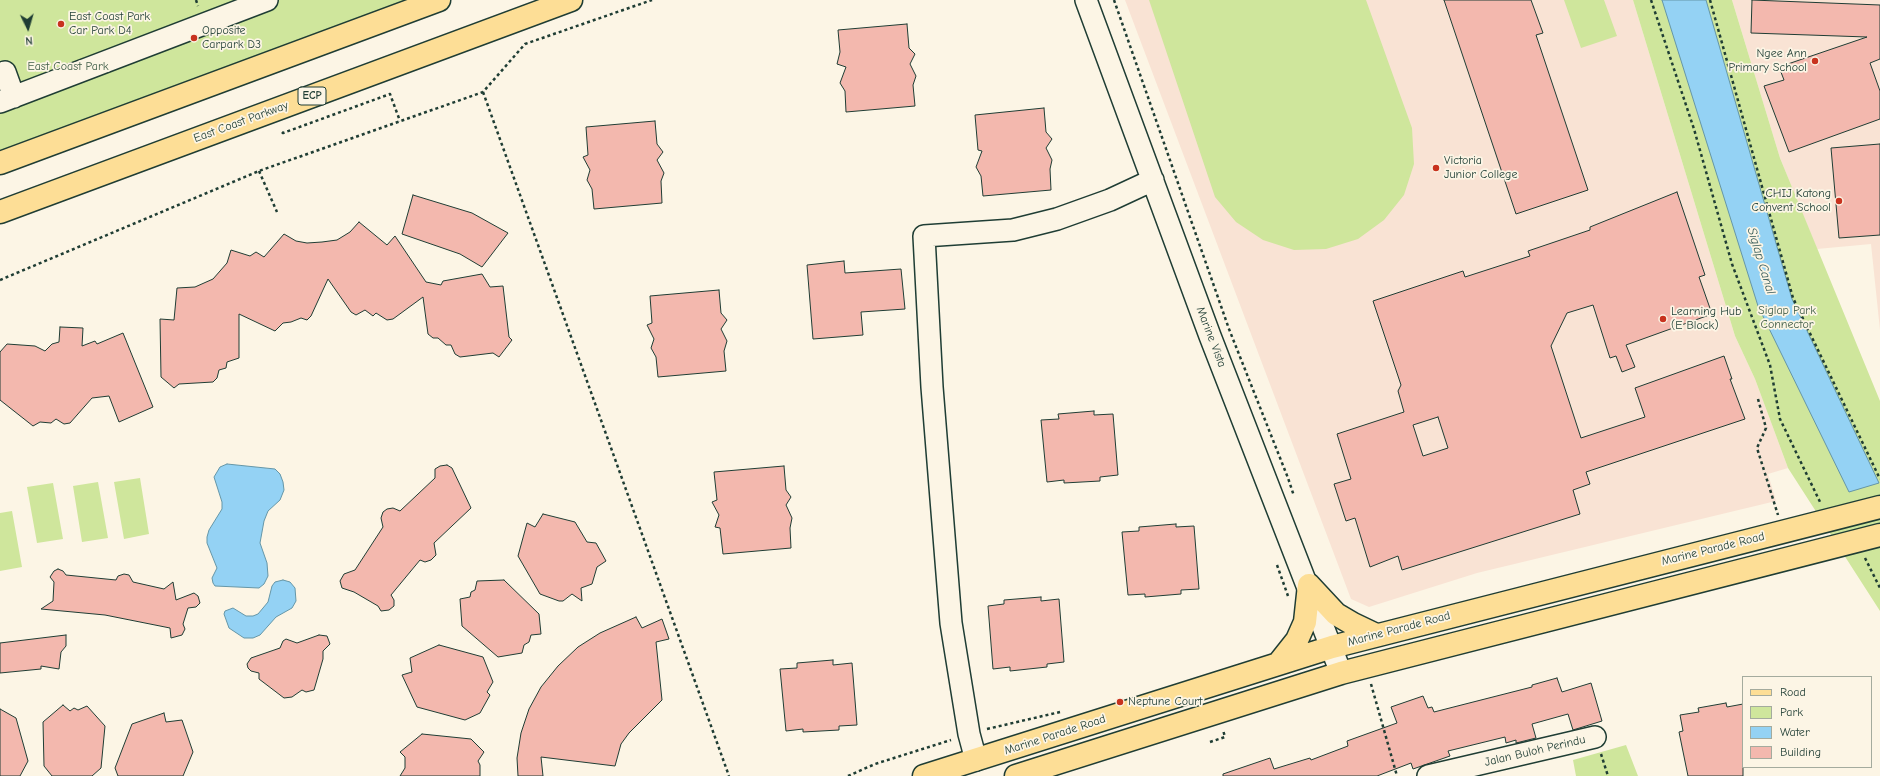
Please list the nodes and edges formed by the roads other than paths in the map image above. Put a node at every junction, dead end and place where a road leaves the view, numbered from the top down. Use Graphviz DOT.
graph roads {
  1 [pos="267,0"];
  2 [pos="439,0"];
  3 [pos="571,0"];
  4 [pos="1086,0"];
  5 [pos="5,72"];
  6 [pos="7,100"];
  7 [pos="0,163"];
  8 [pos="1153,180"];
  9 [pos="0,212"];
  10 [pos="1880,507"];
  11 [pos="1880,535"];
  12 [pos="1309,585"];
  13 [pos="1376,635"];
  14 [pos="1332,647"];
  15 [pos="1278,664"];
  16 [pos="1341,673"];
  17 [pos="1595,737"];
  18 [pos="976,760"];
  19 [pos="924,776"];
  20 [pos="1016,776"];
  21 [pos="1428,776"];
  1 -- 6 [label="street"];
  2 -- 7 [label="main road"];
  3 -- 9 [label="main road, East Coast Parkway / ECP"];
  4 -- 8 [label="street, Marine Vista"];
  5 -- 6 [label="street"];
  8 -- 12 [label="street, Marine Vista"];
  8 -- 18 [label="street"];
  10 -- 13 [label="main road, Marine Parade Road"];
  11 -- 16 [label="main road"];
  12 -- 13 [label="main road"];
  12 -- 14 [label="street, Marine Vista"];
  12 -- 15 [label="main road"];
  13 -- 14 [label="main road, Marine Parade Road"];
  14 -- 15 [label="main road, Marine Parade Road"];
  14 -- 16 [label="street, Marine Vista"];
  15 -- 18 [label="main road, Marine Parade Road"];
  16 -- 20 [label="main road"];
  17 -- 21 [label="street, Jalan Buloh Perindu"];
  18 -- 19 [label="main road, Marine Parade Road"];
}
